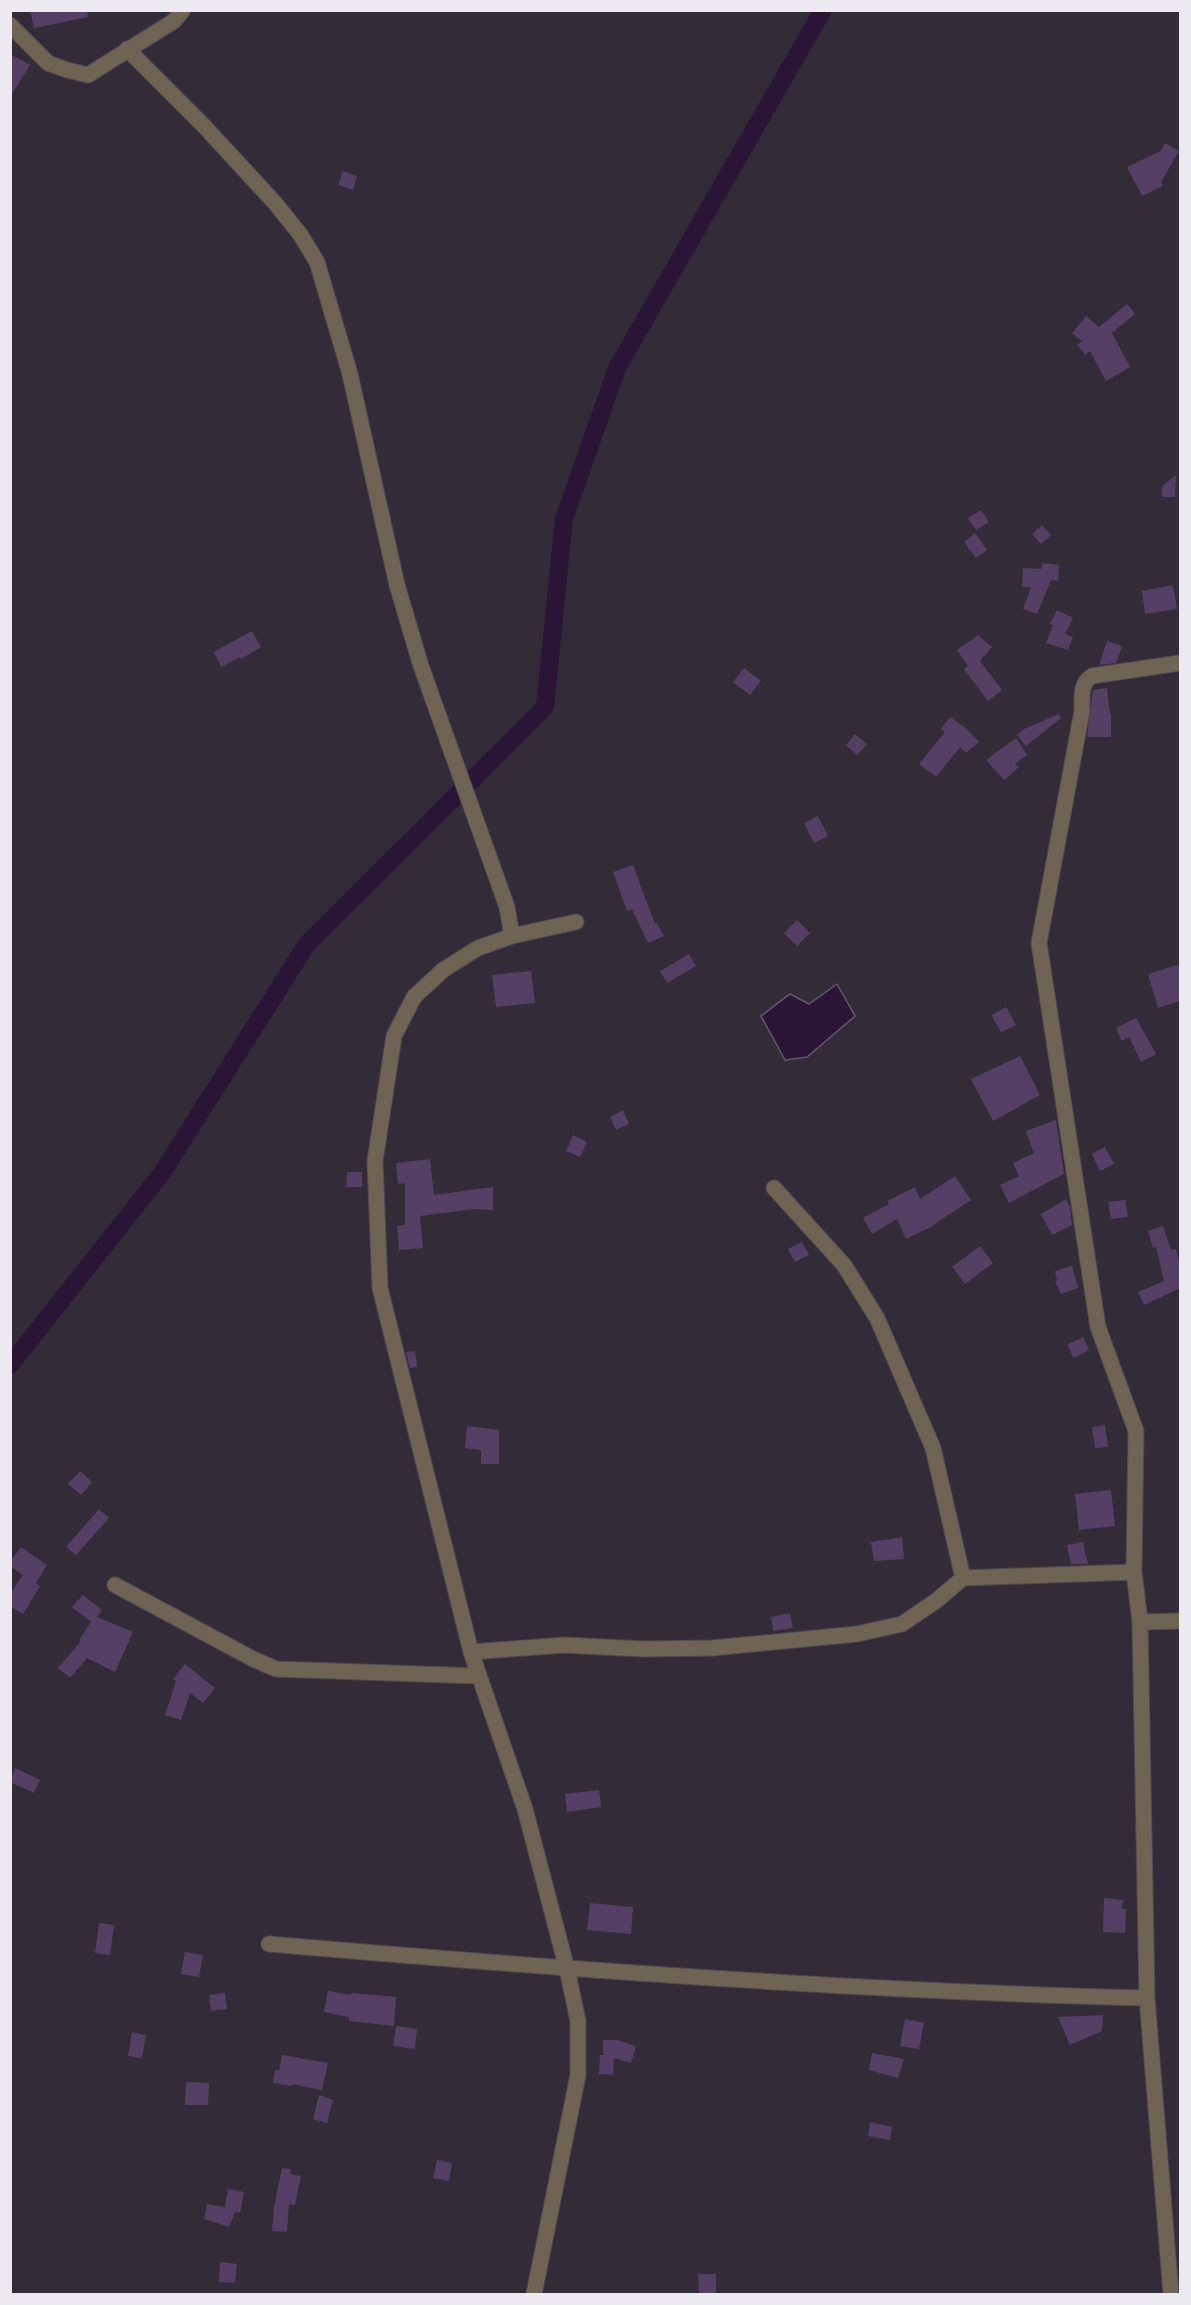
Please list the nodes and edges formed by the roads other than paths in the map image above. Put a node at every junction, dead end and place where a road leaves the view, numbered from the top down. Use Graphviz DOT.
graph roads {
  1 [pos="183,10"];
  2 [pos="10,25"];
  3 [pos="128,49"];
  4 [pos="1180,663"];
  5 [pos="576,922"];
  6 [pos="512,936"];
  7 [pos="774,1188"];
  8 [pos="1134,1572"];
  9 [pos="963,1578"];
  10 [pos="115,1585"];
  11 [pos="1180,1621"];
  12 [pos="1140,1622"];
  13 [pos="471,1652"];
  14 [pos="477,1676"];
  15 [pos="268,1944"];
  16 [pos="567,1969"];
  17 [pos="1147,1998"];
  18 [pos="534,2295"];
  19 [pos="1171,2295"];
  1 -- 3 [label="street"];
  2 -- 3 [label="street"];
  3 -- 6 [label="street"];
  4 -- 8 [label="street"];
  5 -- 6 [label="street"];
  6 -- 13 [label="street"];
  7 -- 9 [label="street"];
  8 -- 9 [label="street"];
  8 -- 12 [label="street"];
  9 -- 13 [label="street"];
  10 -- 14 [label="street"];
  11 -- 12 [label="street"];
  12 -- 17 [label="street"];
  13 -- 14 [label="street"];
  14 -- 16 [label="street"];
  15 -- 16 [label="street"];
  16 -- 17 [label="street"];
  16 -- 18 [label="street"];
  17 -- 19 [label="street"];
}
